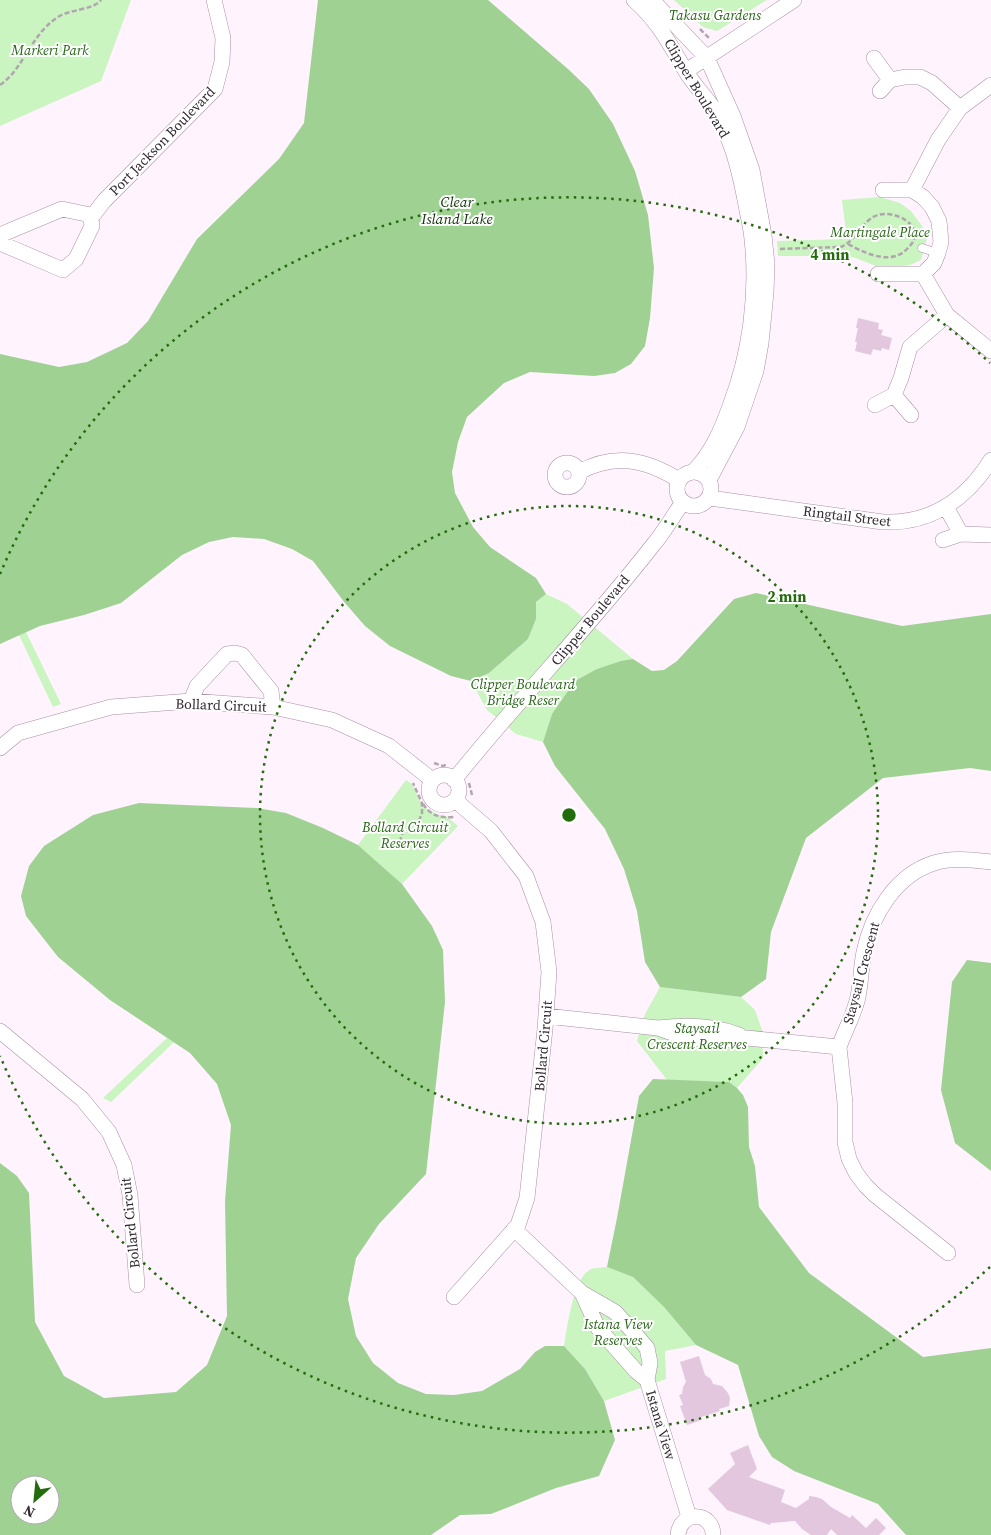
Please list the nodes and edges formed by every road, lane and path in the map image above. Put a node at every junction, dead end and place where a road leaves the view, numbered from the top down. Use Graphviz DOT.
graph roads {
  1 [pos="101,0"];
  2 [pos="214,0"];
  3 [pos="634,0"];
  4 [pos="652,0"];
  5 [pos="794,0"];
  6 [pos="707,58"];
  7 [pos="874,58"];
  8 [pos="686,71"];
  9 [pos="0,85"];
  10 [pos="991,85"];
  11 [pos="960,108"];
  12 [pos="883,190"];
  13 [pos="912,190"];
  14 [pos="91,218"];
  15 [pos="0,235"];
  16 [pos="0,243"];
  17 [pos="848,244"];
  18 [pos="922,248"];
  19 [pos="766,249"];
  20 [pos="938,253"];
  21 [pos="878,274"];
  22 [pos="923,274"];
  23 [pos="947,315"];
  24 [pos="991,351"];
  25 [pos="894,395"];
  26 [pos="875,405"];
  27 [pos="911,415"];
  28 [pos="991,460"];
  29 [pos="694,471"];
  30 [pos="579,472"];
  31 [pos="679,480"];
  32 [pos="710,480"];
  33 [pos="710,498"];
  34 [pos="683,502"];
  35 [pos="946,507"];
  36 [pos="961,534"];
  37 [pos="991,535"];
  38 [pos="943,540"];
  39 [pos="192,701"];
  40 [pos="273,707"];
  41 [pos="0,748"];
  42 [pos="454,780"];
  43 [pos="432,781"];
  44 [pos="455,800"];
  45 [pos="991,862"];
  46 [pos="546,1016"];
  47 [pos="0,1032"];
  48 [pos="839,1047"];
  49 [pos="514,1229"];
  50 [pos="948,1253"];
  51 [pos="137,1285"];
  52 [pos="582,1293"];
  53 [pos="454,1297"];
  54 [pos="625,1323"];
  55 [pos="608,1339"];
  56 [pos="646,1380"];
  57 [pos="689,1517"];
  58 [pos="678,1535"];
  59 [pos="713,1535"];
  1 -- 9 [label="path"];
  2 -- 14 [label="street, Port Jackson Boulevard"];
  3 -- 8 [label="street, Clipper Boulevard"];
  4 -- 6 [label="street, Clipper Boulevard"];
  5 -- 6 [label="street"];
  6 -- 8 [label="street"];
  6 -- 19 [label="street, Clipper Boulevard"];
  7 -- 11 [label="street"];
  8 -- 29 [label="street, Clipper Boulevard"];
  10 -- 11 [label="street"];
  11 -- 13 [label="street"];
  12 -- 13 [label="street"];
  13 -- 20 [label="street"];
  14 -- 15 [label="street"];
  14 -- 16 [label="street, Port Jackson Boulevard"];
  17 -- 17 [label="path"];
  17 -- 19 [label="path"];
  18 -- 20 [label="lane"];
  19 -- 32 [label="street, Clipper Boulevard"];
  20 -- 22 [label="street"];
  21 -- 22 [label="street"];
  22 -- 23 [label="street"];
  23 -- 24 [label="street"];
  23 -- 25 [label="street"];
  25 -- 26 [label="street"];
  25 -- 27 [label="street"];
  28 -- 35 [label="street, Ringtail Street"];
  29 -- 31 [label="street"];
  29 -- 32 [label="street"];
  30 -- 31 [label="street"];
  31 -- 34 [label="street"];
  32 -- 33 [label="street"];
  33 -- 34 [label="street"];
  33 -- 35 [label="street, Ringtail Street"];
  34 -- 42 [label="street, Clipper Boulevard"];
  35 -- 36 [label="street"];
  36 -- 37 [label="street"];
  36 -- 38 [label="street"];
  39 -- 40 [label="street, Bollard Circuit"];
  39 -- 40 [label="street"];
  39 -- 41 [label="street, Bollard Circuit"];
  40 -- 43 [label="street, Bollard Circuit"];
  42 -- 43 [label="street"];
  42 -- 44 [label="street"];
  43 -- 44 [label="street"];
  44 -- 46 [label="street, Bollard Circuit"];
  45 -- 48 [label="street, Staysail Crescent"];
  46 -- 48 [label="street"];
  46 -- 49 [label="street, Bollard Circuit"];
  47 -- 51 [label="street, Bollard Circuit"];
  48 -- 50 [label="street"];
  49 -- 52 [label="street"];
  49 -- 53 [label="street, Bollard Circuit"];
  52 -- 54 [label="street, Istana View"];
  52 -- 55 [label="street"];
  54 -- 55 [label="street"];
  54 -- 56 [label="street, Istana View"];
  55 -- 56 [label="street"];
  56 -- 57 [label="street, Istana View"];
  57 -- 58 [label="street"];
  57 -- 59 [label="street"];
}
